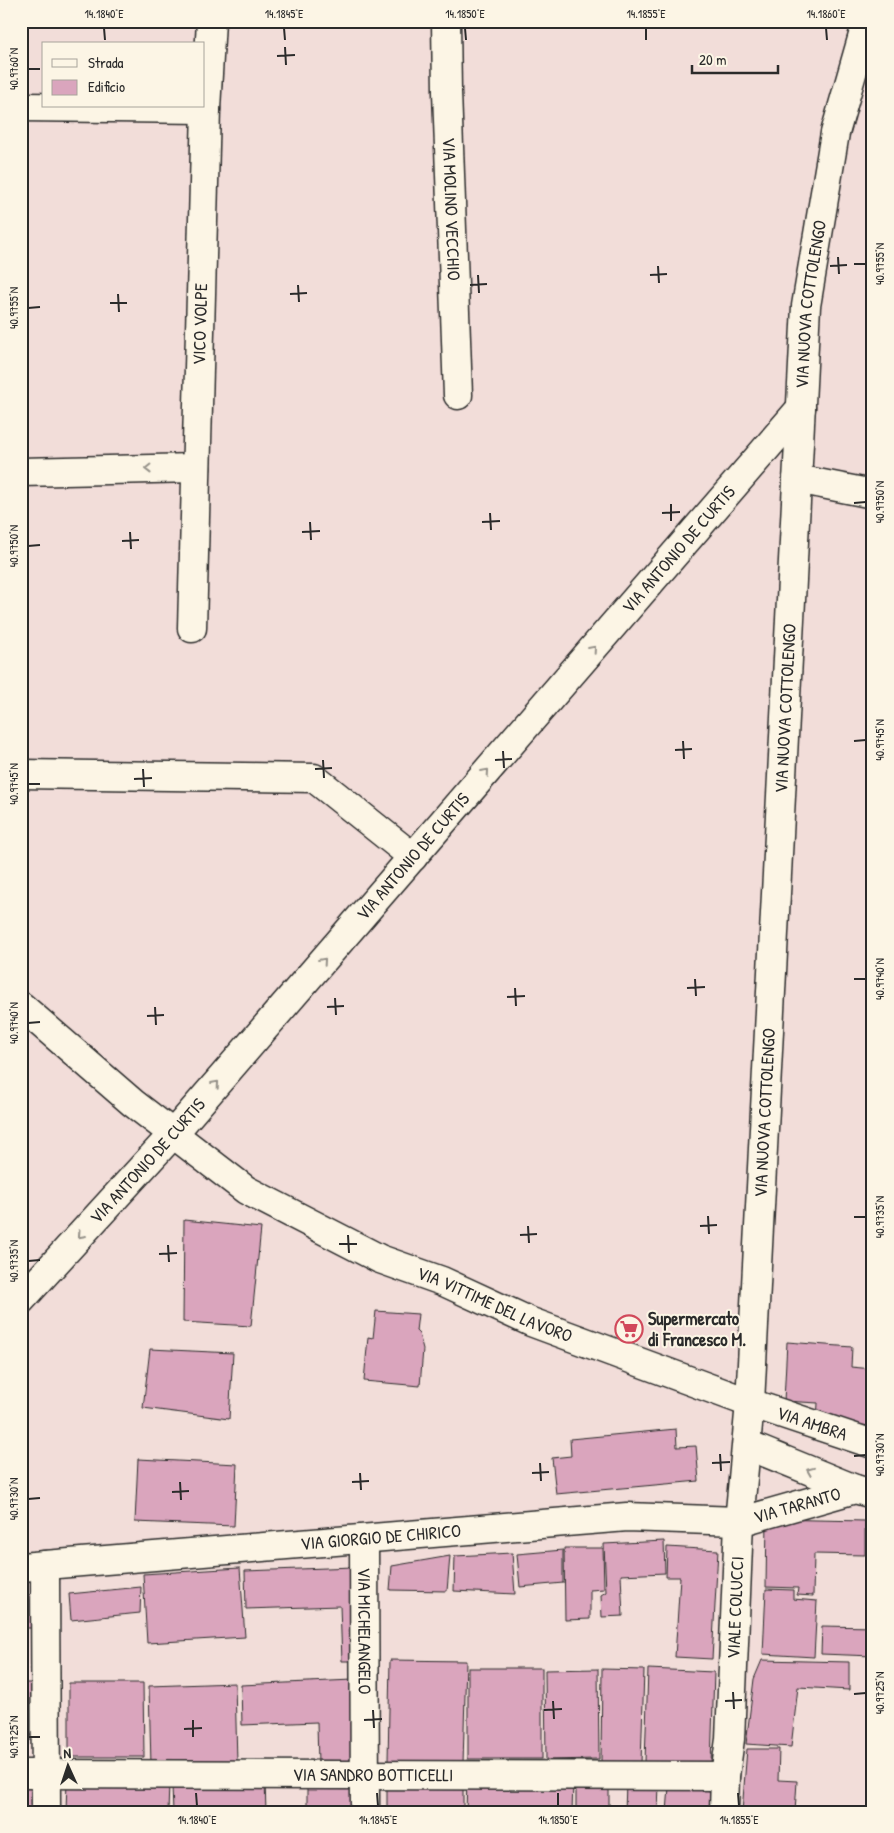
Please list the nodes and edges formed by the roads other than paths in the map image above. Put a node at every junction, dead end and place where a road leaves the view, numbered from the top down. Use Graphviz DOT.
graph roads {
  1 [pos="211,21"];
  2 [pos="446,21"];
  3 [pos="867,21"];
  4 [pos="21,107"];
  5 [pos="42,107"];
  6 [pos="114,108"];
  7 [pos="206,109"];
  8 [pos="458,395"];
  9 [pos="801,408"];
  10 [pos="196,468"];
  11 [pos="21,472"];
  12 [pos="798,478"];
  13 [pos="873,494"];
  14 [pos="192,628"];
  15 [pos="21,774"];
  16 [pos="413,856"];
  17 [pos="21,1006"];
  18 [pos="173,1134"];
  19 [pos="21,1300"];
  20 [pos="750,1403"];
  21 [pos="873,1444"];
  22 [pos="747,1445"];
  23 [pos="864,1491"];
  24 [pos="740,1522"];
  25 [pos="364,1540"];
  26 [pos="33,1566"];
  27 [pos="33,1774"];
  28 [pos="365,1775"];
  29 [pos="725,1776"];
  30 [pos="46,1812"];
  31 [pos="365,1812"];
  32 [pos="724,1812"];
  1 -- 7 [label="street, VICO VOLPE"];
  2 -- 8 [label="street, VIA MOLINO VECCHIO"];
  3 -- 9 [label="street, VIA NUOVA COTTOLENGO"];
  4 -- 5 [label="street"];
  6 -- 7 [label="street"];
  7 -- 10 [label="street, VICO VOLPE"];
  9 -- 12 [label="street, VIA NUOVA COTTOLENGO"];
  16 -- 9 [label="street, VIA ANTONIO DE CURTIS, one-way"];
  10 -- 11 [label="street, one-way"];
  10 -- 14 [label="street, VICO VOLPE"];
  12 -- 13 [label="street"];
  12 -- 20 [label="street, VIA NUOVA COTTOLENGO"];
  15 -- 16 [label="street"];
  18 -- 16 [label="street, VIA ANTONIO DE CURTIS, one-way"];
  17 -- 18 [label="street, VIA VITTIME DEL LAVORO"];
  18 -- 19 [label="street, VIA ANTONIO DE CURTIS, one-way"];
  18 -- 20 [label="street, VIA VITTIME DEL LAVORO"];
  20 -- 21 [label="street, VIA AMBRA"];
  20 -- 22 [label="street, VIALE COLUCCI"];
  23 -- 22 [label="street, one-way"];
  22 -- 24 [label="street, VIALE COLUCCI"];
  23 -- 24 [label="street, VIA TARANTO"];
  24 -- 25 [label="street, VIA GIORGIO DE CHIRICO"];
  24 -- 29 [label="street, VIALE COLUCCI"];
  25 -- 26 [label="street, VIA GIORGIO DE CHIRICO"];
  25 -- 28 [label="street, VIA MICHELANGELO"];
  26 -- 27 [label="street"];
  27 -- 28 [label="street, VIA SANDRO BOTTICELLI"];
  27 -- 30 [label="street"];
  28 -- 29 [label="street, VIA SANDRO BOTTICELLI"];
  28 -- 31 [label="street, VIA MICHELANGELO"];
  29 -- 32 [label="street, VIALE COLUCCI"];
}
